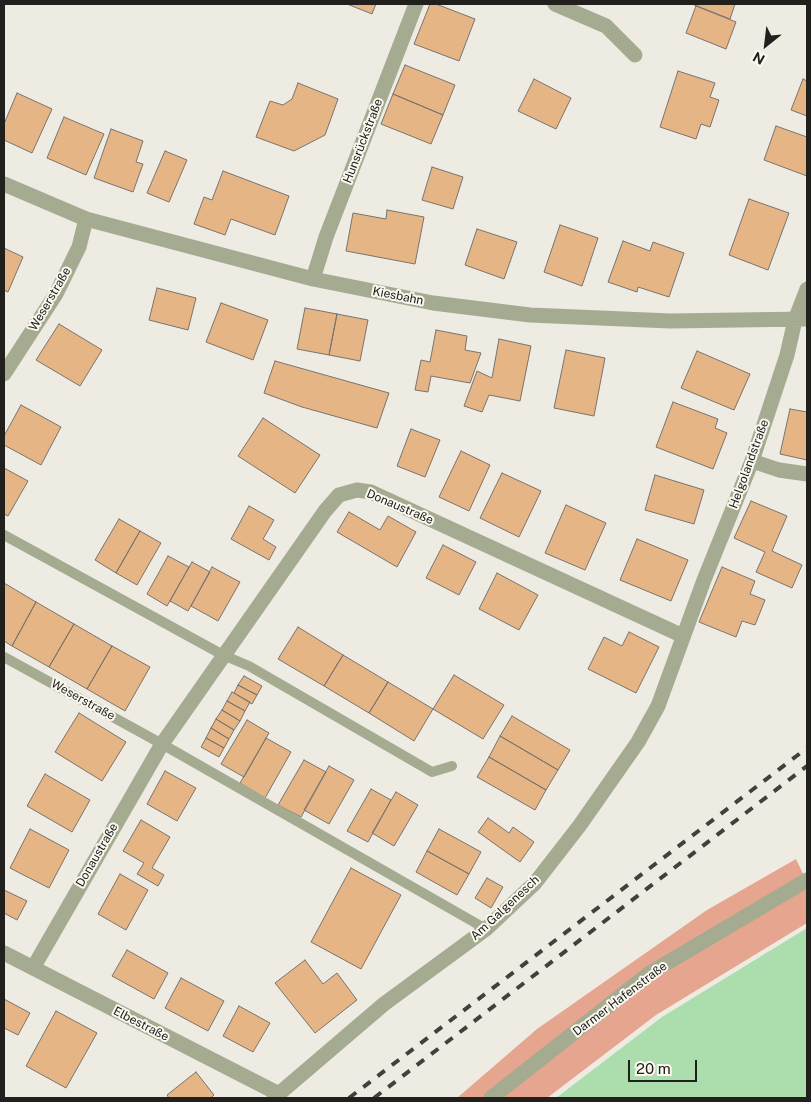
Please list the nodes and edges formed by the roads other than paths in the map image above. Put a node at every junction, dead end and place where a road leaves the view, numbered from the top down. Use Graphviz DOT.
graph roads {
  1 [pos="416,4"];
  2 [pos="555,4"];
  3 [pos="635,55"];
  4 [pos="4,184"];
  5 [pos="86,219"];
  6 [pos="313,279"];
  7 [pos="807,289"];
  8 [pos="801,320"];
  9 [pos="4,374"];
  10 [pos="752,461"];
  11 [pos="807,474"];
  12 [pos="4,535"];
  13 [pos="683,636"];
  14 [pos="223,655"];
  15 [pos="4,657"];
  16 [pos="162,744"];
  17 [pos="452,766"];
  18 [pos="807,880"];
  19 [pos="486,929"];
  20 [pos="4,953"];
  21 [pos="33,968"];
  22 [pos="277,1096"];
  23 [pos="492,1098"];
  1 -- 6 [label="street, Hunsrückstraße"];
  2 -- 3 [label="street"];
  4 -- 5 [label="street, Kiesbahn"];
  5 -- 6 [label="street, Kiesbahn"];
  5 -- 9 [label="street, Weserstraße"];
  6 -- 8 [label="street, Kiesbahn"];
  7 -- 8 [label="street, Helgolandstraße"];
  8 -- 10 [label="street, Helgolandstraße"];
  10 -- 11 [label="street"];
  10 -- 13 [label="street, Helgolandstraße"];
  12 -- 14 [label="lane"];
  13 -- 14 [label="street, Donaustraße"];
  13 -- 19 [label="street, Am Galgenesch"];
  14 -- 16 [label="street, Donaustraße"];
  14 -- 17 [label="lane"];
  15 -- 16 [label="lane, Weserstraße"];
  16 -- 19 [label="lane"];
  16 -- 21 [label="street, Donaustraße"];
  18 -- 23 [label="street, Darmer Hafenstraße"];
  19 -- 22 [label="street, Am Galgenesch"];
  20 -- 21 [label="street, Elbestraße"];
  21 -- 22 [label="street, Elbestraße"];
}
